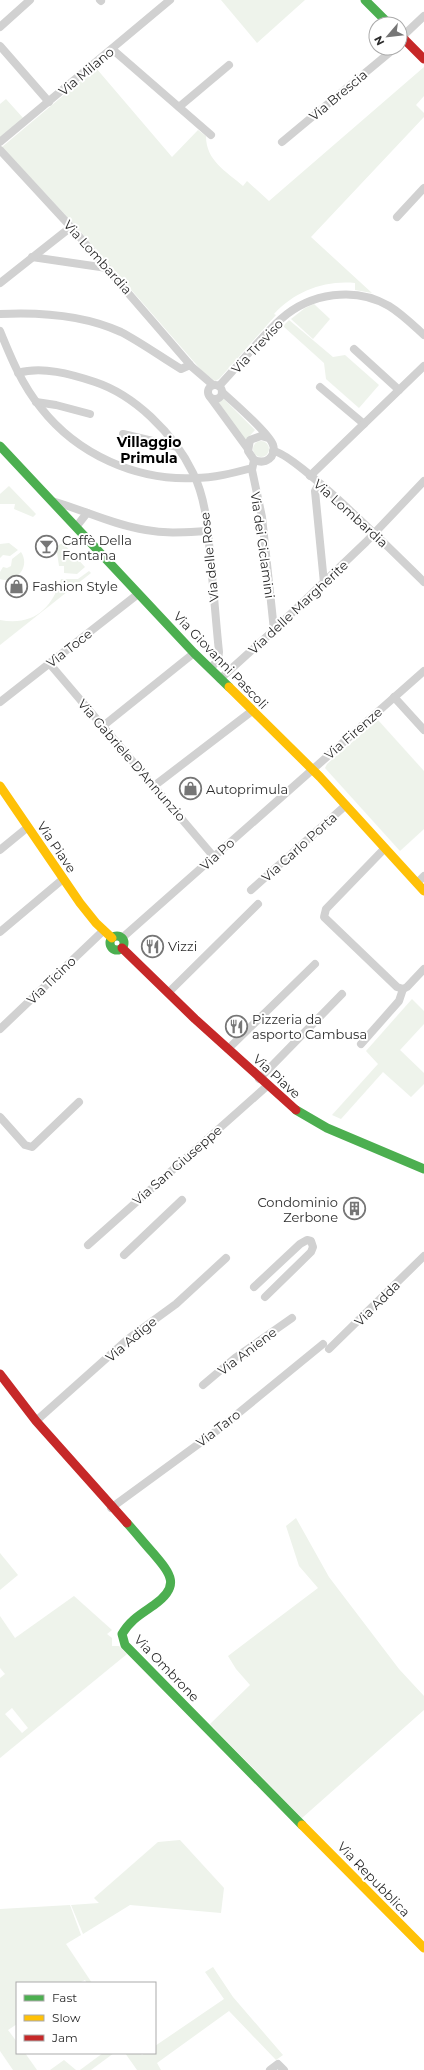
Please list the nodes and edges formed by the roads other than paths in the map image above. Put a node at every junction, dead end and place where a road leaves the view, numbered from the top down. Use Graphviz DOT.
graph roads {
  1 [pos="30,0"];
  2 [pos="170,0"];
  3 [pos="365,0"];
  4 [pos="381,16"];
  5 [pos="424,16"];
  6 [pos="0,27"];
  7 [pos="408,31"];
  8 [pos="408,44"];
  9 [pos="0,46"];
  10 [pos="112,49"];
  11 [pos="385,56"];
  12 [pos="424,59"];
  13 [pos="229,65"];
  14 [pos="50,102"];
  15 [pos="179,107"];
  16 [pos="211,135"];
  17 [pos="0,142"];
  18 [pos="282,142"];
  19 [pos="0,150"];
  20 [pos="424,188"];
  21 [pos="397,217"];
  22 [pos="71,226"];
  23 [pos="32,256"];
  24 [pos="107,268"];
  25 [pos="0,283"];
  26 [pos="0,314"];
  27 [pos="0,331"];
  28 [pos="424,335"];
  29 [pos="354,349"];
  30 [pos="191,366"];
  31 [pos="424,366"];
  32 [pos="18,373"];
  33 [pos="320,387"];
  34 [pos="218,388"];
  35 [pos="399,390"];
  36 [pos="210,396"];
  37 [pos="36,402"];
  38 [pos="90,414"];
  39 [pos="364,424"];
  40 [pos="123,434"];
  41 [pos="268,438"];
  42 [pos="0,446"];
  43 [pos="178,447"];
  44 [pos="248,449"];
  45 [pos="274,450"];
  46 [pos="253,464"];
  47 [pos="310,476"];
  48 [pos="195,478"];
  49 [pos="424,481"];
  50 [pos="319,484"];
  51 [pos="50,500"];
  52 [pos="87,513"];
  53 [pos="76,527"];
  54 [pos="208,531"];
  55 [pos="374,533"];
  56 [pos="424,582"];
  57 [pos="324,583"];
  58 [pos="138,594"];
  59 [pos="274,630"];
  60 [pos="194,653"];
  61 [pos="49,663"];
  62 [pos="210,669"];
  63 [pos="424,671"];
  64 [pos="220,679"];
  65 [pos="394,697"];
  66 [pos="0,702"];
  67 [pos="252,711"];
  68 [pos="103,726"];
  69 [pos="424,730"];
  70 [pos="312,769"];
  71 [pos="0,786"];
  72 [pos="154,786"];
  73 [pos="346,805"];
  74 [pos="28,827"];
  75 [pos="385,848"];
  76 [pos="0,850"];
  77 [pos="214,856"];
  78 [pos="424,876"];
  79 [pos="64,879"];
  80 [pos="417,883"];
  81 [pos="251,890"];
  82 [pos="424,892"];
  83 [pos="258,904"];
  84 [pos="102,931"];
  85 [pos="0,932"];
  86 [pos="112,938"];
  87 [pos="122,938"];
  88 [pos="122,948"];
  89 [pos="315,964"];
  90 [pos="424,969"];
  91 [pos="403,989"];
  92 [pos="168,993"];
  93 [pos="342,994"];
  94 [pos="0,1029"];
  95 [pos="360,1044"];
  96 [pos="228,1050"];
  97 [pos="259,1079"];
  98 [pos="267,1086"];
  99 [pos="79,1102"];
  100 [pos="0,1117"];
  101 [pos="424,1168"];
  102 [pos="182,1200"];
  103 [pos="88,1245"];
  104 [pos="124,1255"];
  105 [pos="424,1256"];
  106 [pos="226,1258"];
  107 [pos="254,1287"];
  108 [pos="265,1297"];
  109 [pos="292,1318"];
  110 [pos="326,1347"];
  111 [pos="0,1374"];
  112 [pos="203,1385"];
  113 [pos="36,1421"];
  114 [pos="111,1508"];
  115 [pos="323,1844"];
  116 [pos="424,1948"];
  117 [pos="270,2070"];
  118 [pos="284,2070"];
  1 -- 6 [label="street"];
  2 -- 10 [label="street, Via Milano"];
  3 -- 4 [label="street"];
  5 -- 7 [label="street"];
  8 -- 12 [label="street"];
  9 -- 14 [label="street"];
  10 -- 14 [label="street, Via Milano"];
  10 -- 15 [label="street"];
  11 -- 18 [label="street, Via Brescia"];
  13 -- 15 [label="street"];
  14 -- 17 [label="street, Via Milano"];
  15 -- 16 [label="street"];
  19 -- 22 [label="street, Via Lombardia"];
  20 -- 21 [label="street"];
  22 -- 23 [label="street"];
  22 -- 24 [label="street, Via Lombardia"];
  23 -- 24 [label="street"];
  23 -- 25 [label="street"];
  24 -- 30 [label="street, Via Lombardia"];
  26 -- 30 [label="street"];
  27 -- 32 [label="street"];
  28 -- 34 [label="street, Via Treviso"];
  29 -- 35 [label="street"];
  30 -- 34 [label="street, Via Lombardia"];
  30 -- 36 [label="street, Via Lombardia"];
  31 -- 35 [label="street"];
  32 -- 37 [label="street"];
  32 -- 43 [label="street, Via delle Rose"];
  33 -- 39 [label="street"];
  34 -- 36 [label="street"];
  34 -- 36 [label="street"];
  34 -- 41 [label="street, Via Lombardia"];
  35 -- 39 [label="street"];
  36 -- 44 [label="street, Via Lombardia"];
  37 -- 38 [label="street"];
  37 -- 48 [label="street"];
  39 -- 47 [label="street"];
  40 -- 43 [label="street"];
  41 -- 44 [label="street"];
  41 -- 45 [label="street, Via Lombardia"];
  42 -- 51 [label="street, Via Giovanni Pascoli"];
  43 -- 48 [label="street, Via delle Rose"];
  44 -- 46 [label="street, Via Lombardia"];
  45 -- 46 [label="street"];
  45 -- 47 [label="street, Via Lombardia"];
  46 -- 48 [label="street"];
  46 -- 59 [label="street, Via dei Ciclamini"];
  47 -- 50 [label="street, Via Lombardia"];
  48 -- 54 [label="street, Via delle Rose"];
  49 -- 55 [label="street, Via delle Margherite"];
  50 -- 55 [label="street, Via Lombardia"];
  50 -- 57 [label="street"];
  51 -- 52 [label="street"];
  51 -- 53 [label="street, Via Giovanni Pascoli"];
  52 -- 53 [label="street"];
  52 -- 54 [label="street"];
  53 -- 58 [label="street, Via Giovanni Pascoli"];
  54 -- 62 [label="street, Via delle Rose"];
  55 -- 56 [label="street, Via Lombardia"];
  55 -- 57 [label="street, Via delle Margherite"];
  57 -- 59 [label="street, Via delle Margherite"];
  58 -- 60 [label="street, Via Giovanni Pascoli"];
  58 -- 61 [label="street, Via Toce"];
  59 -- 64 [label="street, Via delle Margherite"];
  60 -- 62 [label="street, Via Giovanni Pascoli"];
  60 -- 68 [label="street"];
  61 -- 66 [label="street, Via Toce"];
  61 -- 68 [label="street, Via Gabriele D'Annunzio"];
  62 -- 64 [label="street, Via Giovanni Pascoli"];
  63 -- 65 [label="street, Via Firenze"];
  64 -- 67 [label="street, Via Giovanni Pascoli"];
  65 -- 69 [label="street, Via Firenze"];
  65 -- 70 [label="street, Via Firenze"];
  67 -- 70 [label="street, Via Giovanni Pascoli"];
  67 -- 72 [label="street"];
  68 -- 72 [label="street, Via Gabriele D'Annunzio"];
  70 -- 73 [label="street, Via Giovanni Pascoli"];
  70 -- 77 [label="street, Via Po"];
  71 -- 74 [label="street, Via Piave"];
  72 -- 77 [label="street, Via Gabriele D'Annunzio"];
  73 -- 75 [label="street, Via Giovanni Pascoli"];
  73 -- 81 [label="street, Via Carlo Porta"];
  74 -- 76 [label="street"];
  74 -- 79 [label="street, Via Piave"];
  75 -- 80 [label="street, Via Giovanni Pascoli"];
  75 -- 91 [label="street"];
  77 -- 87 [label="street, Via Po"];
  78 -- 80 [label="street"];
  79 -- 84 [label="street, Via Piave"];
  79 -- 85 [label="street"];
  80 -- 82 [label="street, Via Giovanni Pascoli"];
  83 -- 92 [label="street"];
  84 -- 86 [label="street, Via Piave"];
  84 -- 94 [label="street, Via Ticino"];
  86 -- 87 [label="street"];
  86 -- 88 [label="street, Via Piave"];
  87 -- 88 [label="street"];
  88 -- 92 [label="street, Via Piave"];
  89 -- 96 [label="street"];
  90 -- 91 [label="street"];
  91 -- 95 [label="street"];
  92 -- 96 [label="street, Via Piave"];
  93 -- 97 [label="street"];
  96 -- 97 [label="street, Via Piave"];
  97 -- 98 [label="street, Via Piave"];
  98 -- 101 [label="street, Via Piave"];
  98 -- 103 [label="street, Via San Giuseppe"];
  99 -- 100 [label="street"];
  102 -- 104 [label="street"];
  105 -- 110 [label="street, Via Adda"];
  106 -- 113 [label="street, Via Adige"];
  107 -- 108 [label="street"];
  109 -- 112 [label="street, Via Aniene"];
  110 -- 114 [label="street, Via Taro"];
  111 -- 113 [label="street, Via Ombrone"];
  113 -- 114 [label="street, Via Ombrone"];
  114 -- 115 [label="street, Via Ombrone"];
  115 -- 116 [label="street, Via Repubblica"];
  117 -- 118 [label="street"];
}
